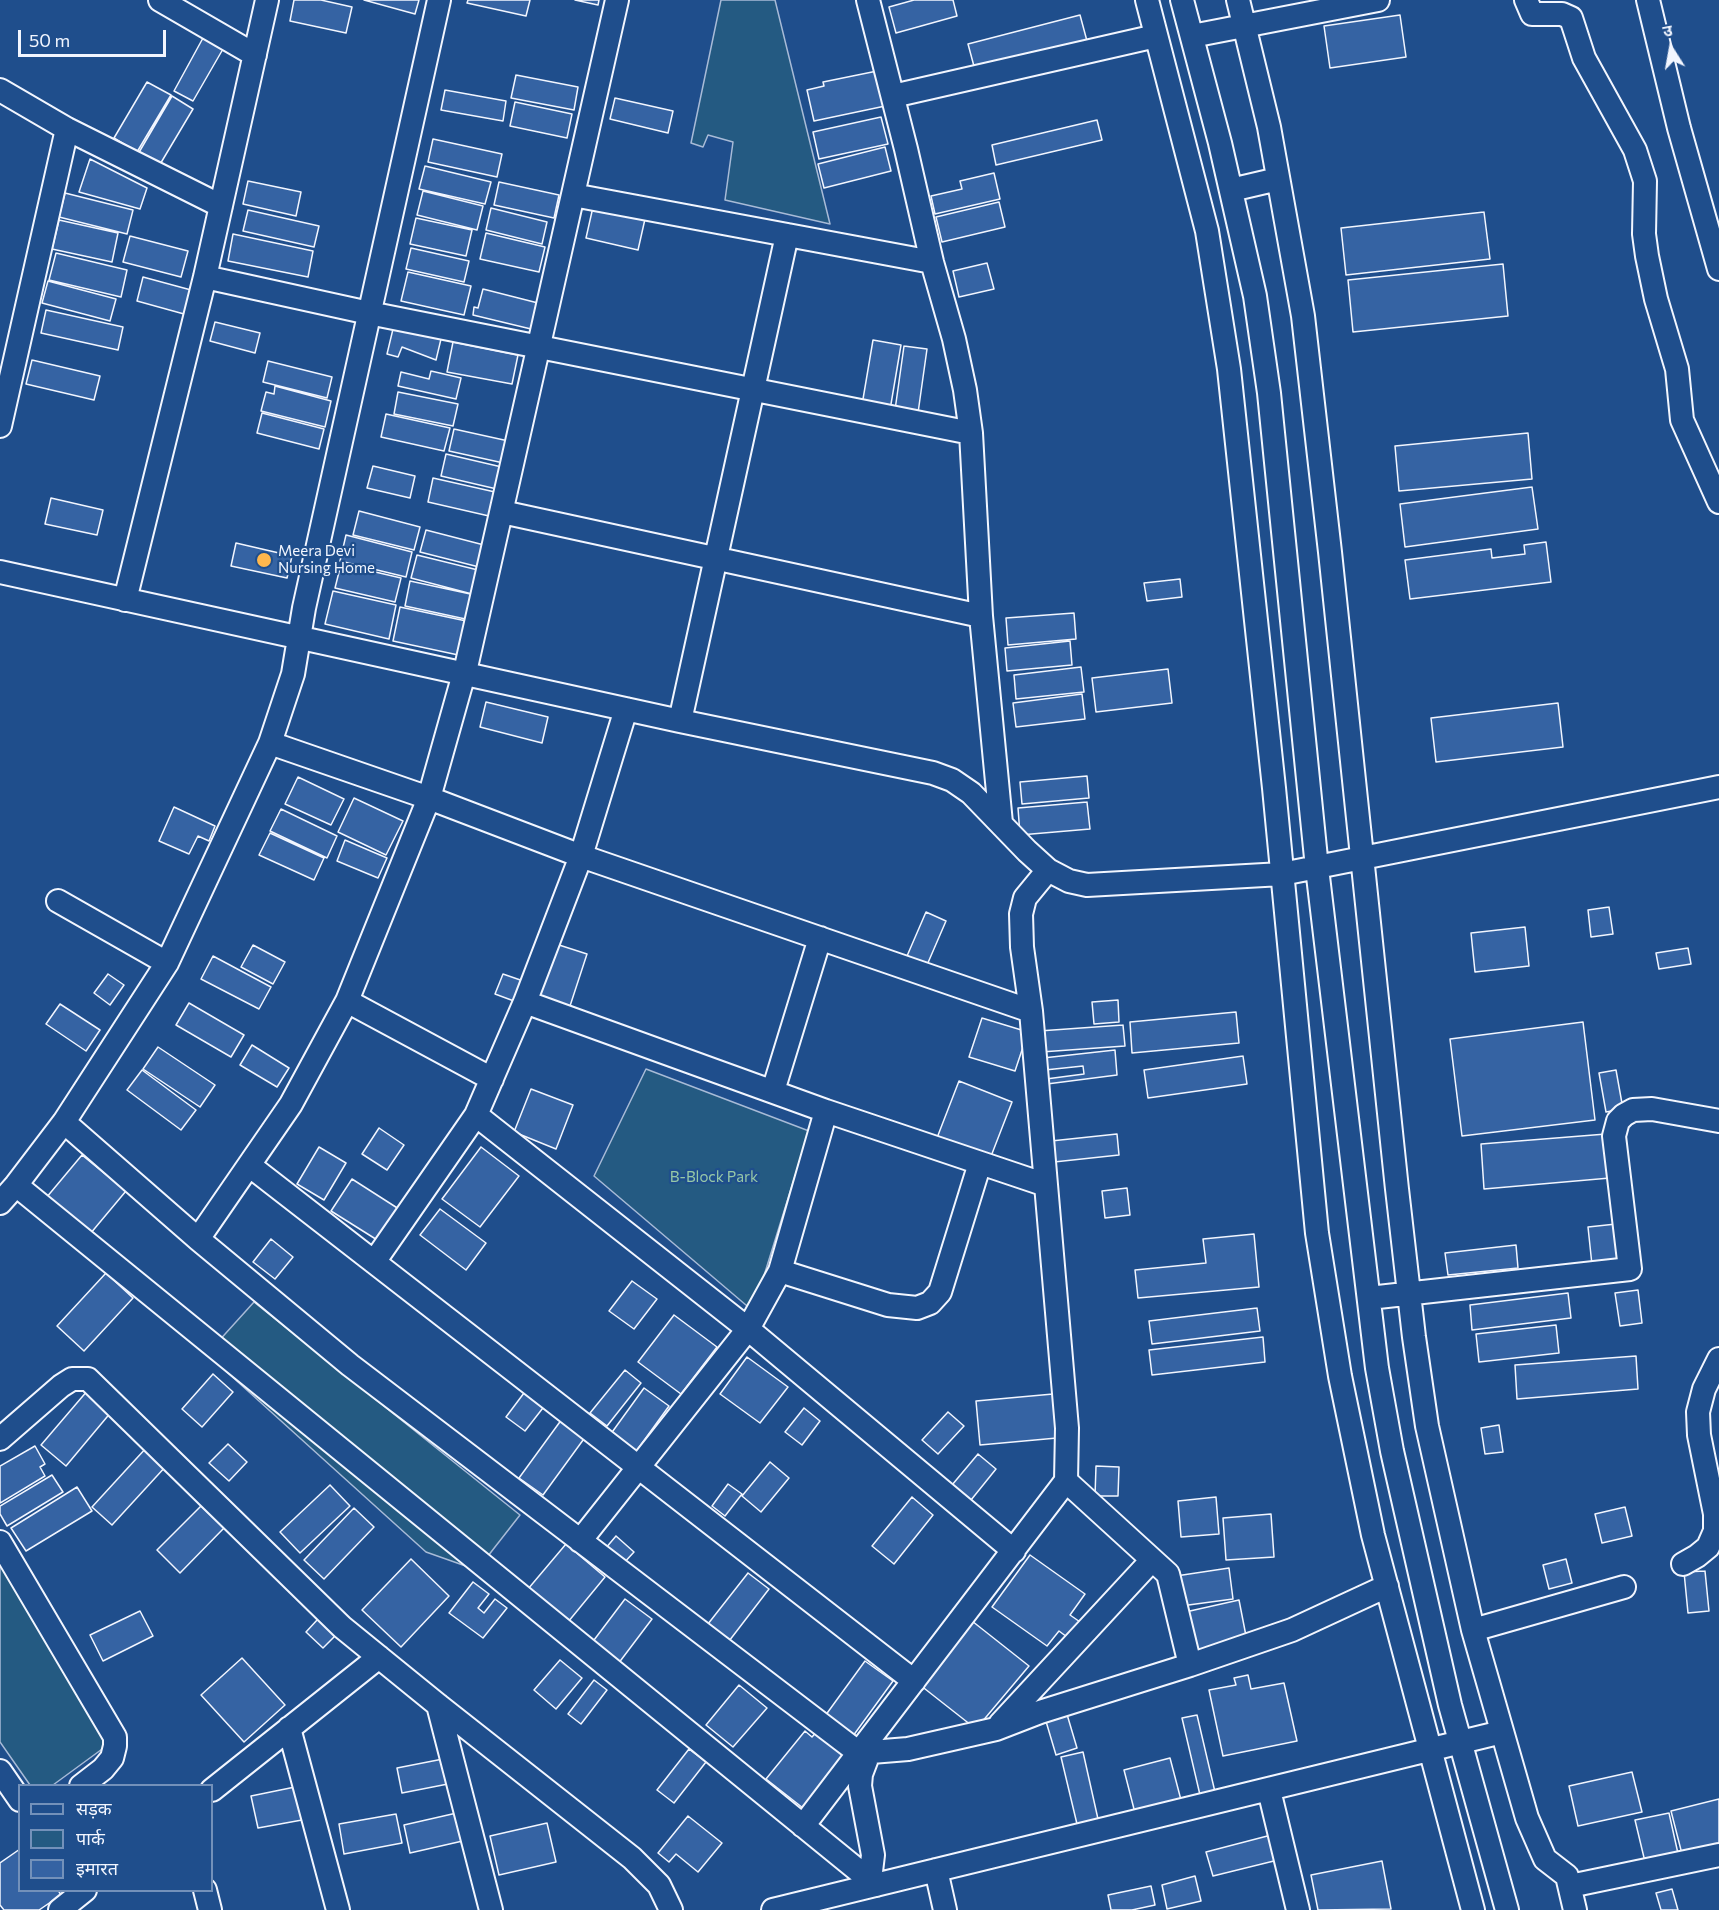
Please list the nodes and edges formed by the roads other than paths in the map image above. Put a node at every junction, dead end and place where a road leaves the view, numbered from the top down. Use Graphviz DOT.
graph roads {
  1 [pos="160,0"];
  2 [pos="267,0"];
  3 [pos="439,0"];
  4 [pos="617,0"];
  5 [pos="868,0"];
  6 [pos="1148,0"];
  7 [pos="1182,0"];
  8 [pos="1238,0"];
  9 [pos="1378,0"];
  10 [pos="1526,0"];
  11 [pos="1648,0"];
  12 [pos="1244,24"];
  13 [pos="1156,36"];
  14 [pos="1192,36"];
  15 [pos="255,55"];
  16 [pos="0,90"];
  17 [pos="892,96"];
  18 [pos="67,129"];
  19 [pos="1278,179"];
  20 [pos="1231,190"];
  21 [pos="573,195"];
  22 [pos="220,206"];
  23 [pos="787,235"];
  24 [pos="932,262"];
  25 [pos="1719,269"];
  26 [pos="205,277"];
  27 [pos="369,313"];
  28 [pos="538,346"];
  29 [pos="753,390"];
  30 [pos="0,426"];
  31 [pos="971,433"];
  32 [pos="1719,502"];
  33 [pos="502,512"];
  34 [pos="716,559"];
  35 [pos="1,577"];
  36 [pos="126,600"];
  37 [pos="981,616"];
  38 [pos="297,637"];
  39 [pos="464,674"];
  40 [pos="626,709"];
  41 [pos="680,721"];
  42 [pos="270,743"];
  43 [pos="1719,787"];
  44 [pos="429,798"];
  45 [pos="1001,823"];
  46 [pos="581,856"];
  47 [pos="1362,859"];
  48 [pos="1317,868"];
  49 [pos="1048,870"];
  50 [pos="1282,874"];
  51 [pos="58,901"];
  52 [pos="820,938"];
  53 [pos="167,963"];
  54 [pos="347,1001"];
  55 [pos="525,1002"];
  56 [pos="1031,1011"];
  57 [pos="492,1079"];
  58 [pos="773,1091"];
  59 [pos="826,1111"];
  60 [pos="476,1115"];
  61 [pos="1719,1120"];
  62 [pos="64,1122"];
  63 [pos="980,1163"];
  64 [pos="249,1165"];
  65 [pos="16,1185"];
  66 [pos="1046,1185"];
  67 [pos="0,1203"];
  68 [pos="198,1239"];
  69 [pos="374,1262"];
  70 [pos="780,1270"];
  71 [pos="1409,1293"];
  72 [pos="1369,1298"];
  73 [pos="748,1329"];
  74 [pos="1719,1359"];
  75 [pos="1709,1432"];
  76 [pos="0,1439"];
  77 [pos="637,1466"];
  78 [pos="1066,1481"];
  79 [pos="580,1541"];
  80 [pos="0,1542"];
  81 [pos="1014,1551"];
  82 [pos="1152,1560"];
  83 [pos="1683,1564"];
  84 [pos="1387,1586"];
  85 [pos="1624,1587"];
  86 [pos="1473,1630"];
  87 [pos="379,1657"];
  88 [pos="1190,1665"];
  89 [pos="914,1681"];
  90 [pos="438,1705"];
  91 [pos="289,1728"];
  92 [pos="996,1729"];
  93 [pos="1502,1732"];
  94 [pos="1460,1742"];
  95 [pos="1430,1750"];
  96 [pos="864,1753"];
  97 [pos="0,1771"];
  98 [pos="82,1784"];
  99 [pos="213,1789"];
  100 [pos="1269,1790"];
  101 [pos="18,1797"];
  102 [pos="803,1826"];
  103 [pos="1719,1855"];
  104 [pos="936,1870"];
  105 [pos="873,1883"];
  106 [pos="1570,1886"];
  107 [pos="83,1892"];
  108 [pos="206,1892"];
  109 [pos="62,1909"];
  110 [pos="210,1910"];
  111 [pos="338,1910"];
  112 [pos="490,1910"];
  113 [pos="671,1910"];
  114 [pos="773,1910"];
  115 [pos="945,1910"];
  116 [pos="1298,1910"];
  117 [pos="1473,1910"];
  118 [pos="1507,1910"];
  119 [pos="1575,1910"];
  1 -- 15 [label="street"];
  2 -- 15 [label="street"];
  3 -- 27 [label="street"];
  4 -- 21 [label="street"];
  5 -- 17 [label="street"];
  6 -- 13 [label="street"];
  7 -- 14 [label="street"];
  8 -- 12 [label="street"];
  9 -- 12 [label="street"];
  10 -- 32 [label="street"];
  11 -- 25 [label="street"];
  12 -- 14 [label="street"];
  12 -- 19 [label="street"];
  13 -- 17 [label="street"];
  13 -- 50 [label="street"];
  14 -- 20 [label="street"];
  15 -- 22 [label="street"];
  16 -- 18 [label="street"];
  17 -- 24 [label="street"];
  18 -- 22 [label="street"];
  18 -- 30 [label="street"];
  19 -- 20 [label="street"];
  19 -- 47 [label="street"];
  20 -- 48 [label="street"];
  21 -- 23 [label="street"];
  21 -- 28 [label="street"];
  22 -- 26 [label="street"];
  23 -- 24 [label="street"];
  23 -- 29 [label="street"];
  24 -- 31 [label="street"];
  26 -- 27 [label="street"];
  26 -- 36 [label="street"];
  27 -- 28 [label="street"];
  27 -- 38 [label="street"];
  28 -- 29 [label="street"];
  28 -- 33 [label="street"];
  29 -- 31 [label="street"];
  29 -- 34 [label="street"];
  31 -- 37 [label="street"];
  33 -- 34 [label="street"];
  33 -- 39 [label="street"];
  34 -- 37 [label="street"];
  34 -- 41 [label="street"];
  35 -- 36 [label="street"];
  36 -- 38 [label="street"];
  37 -- 45 [label="street"];
  38 -- 39 [label="street"];
  38 -- 42 [label="street"];
  39 -- 40 [label="street"];
  39 -- 44 [label="street"];
  40 -- 41 [label="street"];
  40 -- 46 [label="street"];
  41 -- 45 [label="street"];
  42 -- 44 [label="street"];
  42 -- 53 [label="street"];
  43 -- 47 [label="street"];
  44 -- 46 [label="street"];
  44 -- 54 [label="street"];
  45 -- 49 [label="street"];
  46 -- 52 [label="street"];
  46 -- 55 [label="street"];
  47 -- 48 [label="street"];
  47 -- 71 [label="street"];
  48 -- 50 [label="street"];
  48 -- 72 [label="street"];
  49 -- 50 [label="street"];
  49 -- 56 [label="street"];
  50 -- 84 [label="street"];
  51 -- 53 [label="street"];
  52 -- 56 [label="street"];
  52 -- 58 [label="street"];
  53 -- 62 [label="street"];
  54 -- 57 [label="street"];
  54 -- 64 [label="street"];
  55 -- 57 [label="street"];
  55 -- 58 [label="street"];
  56 -- 66 [label="street"];
  57 -- 60 [label="street"];
  58 -- 59 [label="street"];
  59 -- 63 [label="street"];
  59 -- 70 [label="street"];
  60 -- 69 [label="street"];
  60 -- 73 [label="street"];
  61 -- 71 [label="street"];
  62 -- 65 [label="street"];
  62 -- 68 [label="street"];
  63 -- 66 [label="street"];
  63 -- 70 [label="street"];
  64 -- 68 [label="street"];
  64 -- 69 [label="street"];
  65 -- 67 [label="street"];
  65 -- 102 [label="street"];
  66 -- 78 [label="street"];
  68 -- 79 [label="street"];
  69 -- 77 [label="street"];
  70 -- 73 [label="street"];
  71 -- 72 [label="street"];
  71 -- 86 [label="street"];
  72 -- 94 [label="street"];
  73 -- 77 [label="street"];
  73 -- 81 [label="street"];
  74 -- 75 [label="street"];
  75 -- 83 [label="street"];
  76 -- 87 [label="street"];
  77 -- 79 [label="street"];
  77 -- 89 [label="street"];
  78 -- 81 [label="street"];
  78 -- 82 [label="street"];
  79 -- 96 [label="street"];
  80 -- 98 [label="street"];
  81 -- 89 [label="street"];
  82 -- 88 [label="street"];
  82 -- 92 [label="street"];
  84 -- 88 [label="street"];
  84 -- 95 [label="street"];
  85 -- 86 [label="street"];
  86 -- 93 [label="street"];
  87 -- 90 [label="street"];
  87 -- 91 [label="street"];
  88 -- 92 [label="street"];
  89 -- 96 [label="street"];
  90 -- 112 [label="street"];
  90 -- 113 [label="street"];
  91 -- 99 [label="street"];
  91 -- 111 [label="street"];
  92 -- 96 [label="street"];
  93 -- 94 [label="street"];
  93 -- 106 [label="street"];
  94 -- 95 [label="street"];
  94 -- 118 [label="street"];
  95 -- 100 [label="street"];
  95 -- 117 [label="street"];
  96 -- 102 [label="street"];
  96 -- 105 [label="street"];
  97 -- 101 [label="street"];
  100 -- 104 [label="street"];
  100 -- 116 [label="street"];
  102 -- 105 [label="street"];
  103 -- 106 [label="street"];
  104 -- 105 [label="street"];
  104 -- 115 [label="street"];
  105 -- 114 [label="street"];
  106 -- 119 [label="street"];
  107 -- 109 [label="street"];
  108 -- 110 [label="street"];
}
